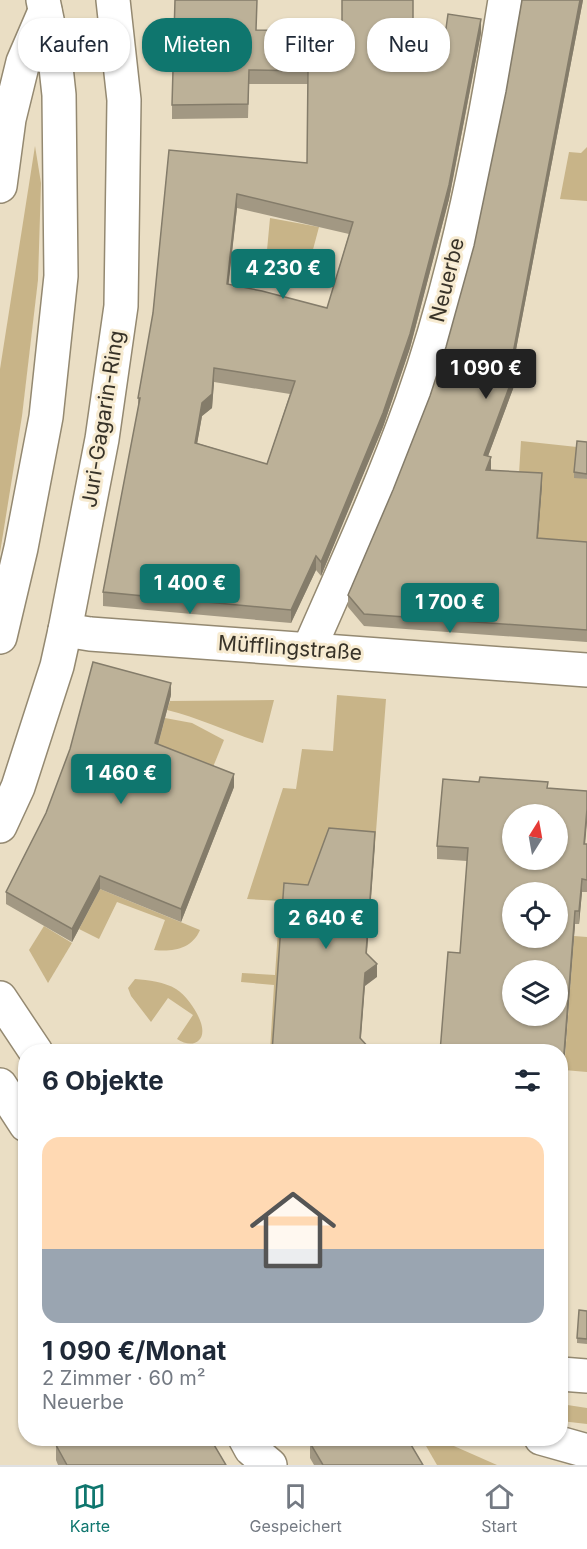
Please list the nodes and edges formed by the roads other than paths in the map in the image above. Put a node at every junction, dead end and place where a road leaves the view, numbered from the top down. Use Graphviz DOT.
graph roads {
  1 [pos="113,0"];
  2 [pos="505,0"];
  3 [pos="44,5"];
  4 [pos="0,186"];
  5 [pos="65,630"];
  6 [pos="0,637"];
  7 [pos="309,649"];
  8 [pos="587,670"];
  9 [pos="0,826"];
  10 [pos="0,998"];
  11 [pos="31,1044"];
  12 [pos="0,1084"];
  13 [pos="18,1112"];
  14 [pos="568,1375"];
  15 [pos="587,1376"];
  16 [pos="568,1445"];
  17 [pos="249,1446"];
  18 [pos="279,1446"];
  19 [pos="587,1450"];
  20 [pos="270,1465"];
  21 [pos="278,1465"];
  1 -- 5 [label="street, Juri-Gagarin-Ring"];
  2 -- 7 [label="street, Neuerbe"];
  3 -- 4 [label="street"];
  3 -- 6 [label="street"];
  5 -- 7 [label="street, Müfflingstraße"];
  5 -- 9 [label="street, Juri-Gagarin-Ring"];
  7 -- 8 [label="street, Müfflingstraße"];
  10 -- 11 [label="street"];
  12 -- 13 [label="street"];
  14 -- 15 [label="street"];
  16 -- 19 [label="street"];
  17 -- 20 [label="street"];
  18 -- 21 [label="street"];
}
